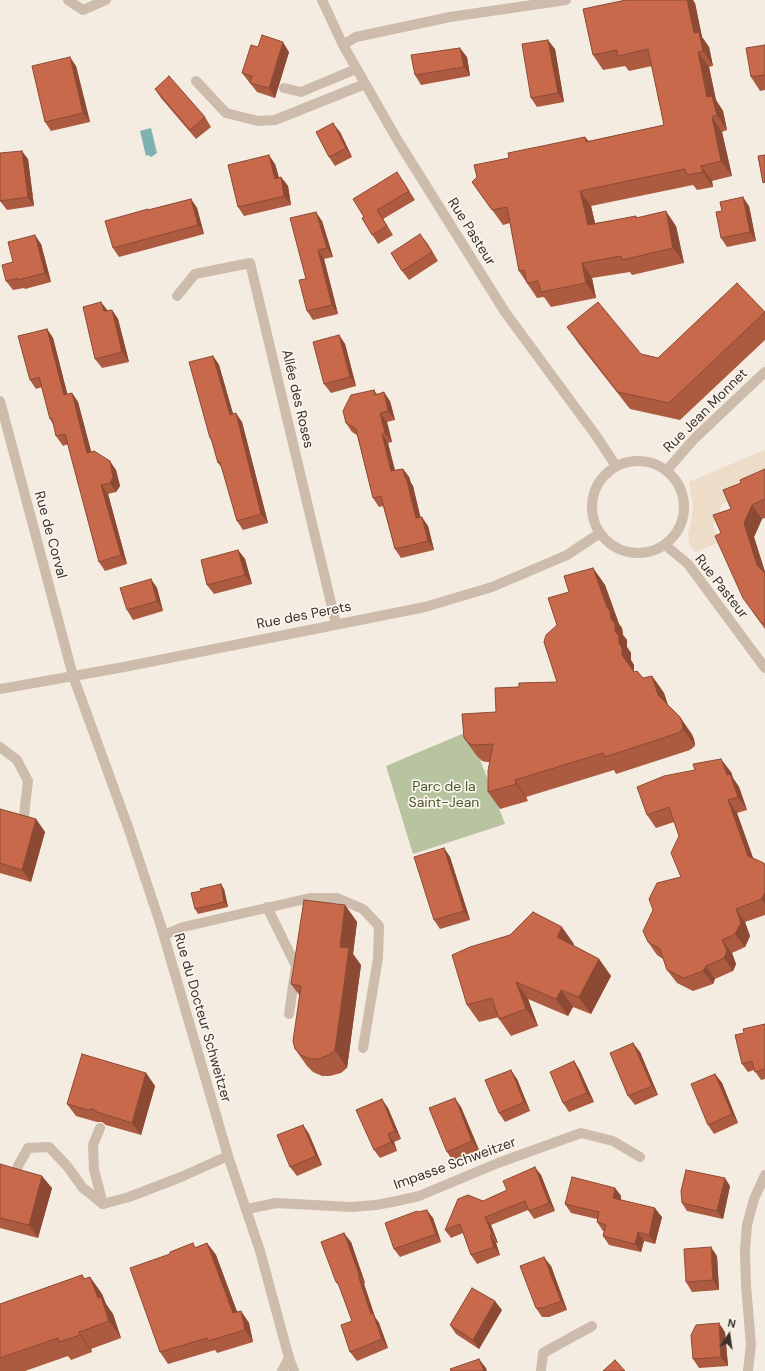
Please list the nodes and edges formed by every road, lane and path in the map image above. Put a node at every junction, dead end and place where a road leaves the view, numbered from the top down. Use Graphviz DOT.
graph roads {
  1 [pos="68,0"];
  2 [pos="106,0"];
  3 [pos="322,0"];
  4 [pos="566,0"];
  5 [pos="343,46"];
  6 [pos="356,69"];
  7 [pos="196,81"];
  8 [pos="365,84"];
  9 [pos="284,88"];
  10 [pos="177,296"];
  11 [pos="765,372"];
  12 [pos="0,401"];
  13 [pos="616,466"];
  14 [pos="667,470"];
  15 [pos="600,533"];
  16 [pos="665,544"];
  17 [pos="336,624"];
  18 [pos="765,668"];
  19 [pos="73,676"];
  20 [pos="0,689"];
  21 [pos="0,747"];
  22 [pos="24,815"];
  23 [pos="267,907"];
  24 [pos="164,935"];
  25 [pos="290,1014"];
  26 [pos="363,1048"];
  27 [pos="100,1128"];
  28 [pos="228,1156"];
  29 [pos="640,1157"];
  30 [pos="18,1166"];
  31 [pos="765,1175"];
  32 [pos="103,1204"];
  33 [pos="247,1209"];
  34 [pos="592,1326"];
  35 [pos="289,1358"];
  36 [pos="282,1371"];
  37 [pos="294,1371"];
  38 [pos="541,1371"];
  39 [pos="748,1371"];
  1 -- 2 [label="street"];
  3 -- 5 [label="street, Rue Pasteur"];
  4 -- 5 [label="street"];
  5 -- 6 [label="street, Rue Pasteur"];
  6 -- 8 [label="street, Rue Pasteur"];
  6 -- 9 [label="street"];
  7 -- 8 [label="street"];
  8 -- 13 [label="street, Rue Pasteur"];
  10 -- 17 [label="street, Allée des Roses"];
  11 -- 14 [label="street, Rue Jean Monnet"];
  12 -- 19 [label="street, Rue de Corval"];
  13 -- 14 [label="street"];
  13 -- 15 [label="street"];
  14 -- 16 [label="street"];
  15 -- 16 [label="street"];
  15 -- 17 [label="street, Rue des Perets"];
  16 -- 18 [label="street, Rue Pasteur"];
  17 -- 19 [label="street, Rue des Perets"];
  19 -- 20 [label="street, Rue des Perets"];
  19 -- 24 [label="street, Rue du Docteur Schweitzer"];
  21 -- 22 [label="street"];
  23 -- 24 [label="street"];
  23 -- 25 [label="street"];
  23 -- 26 [label="street"];
  24 -- 28 [label="street, Rue du Docteur Schweitzer"];
  27 -- 32 [label="street"];
  28 -- 32 [label="street"];
  28 -- 33 [label="street, Rue du Docteur Schweitzer"];
  29 -- 33 [label="street, Impasse Schweitzer"];
  30 -- 32 [label="street"];
  31 -- 39 [label="street"];
  33 -- 35 [label="street, Rue du Docteur Schweitzer"];
  34 -- 38 [label="street"];
  35 -- 36 [label="street"];
  35 -- 37 [label="street, Rue du Docteur Schweitzer"];
}
